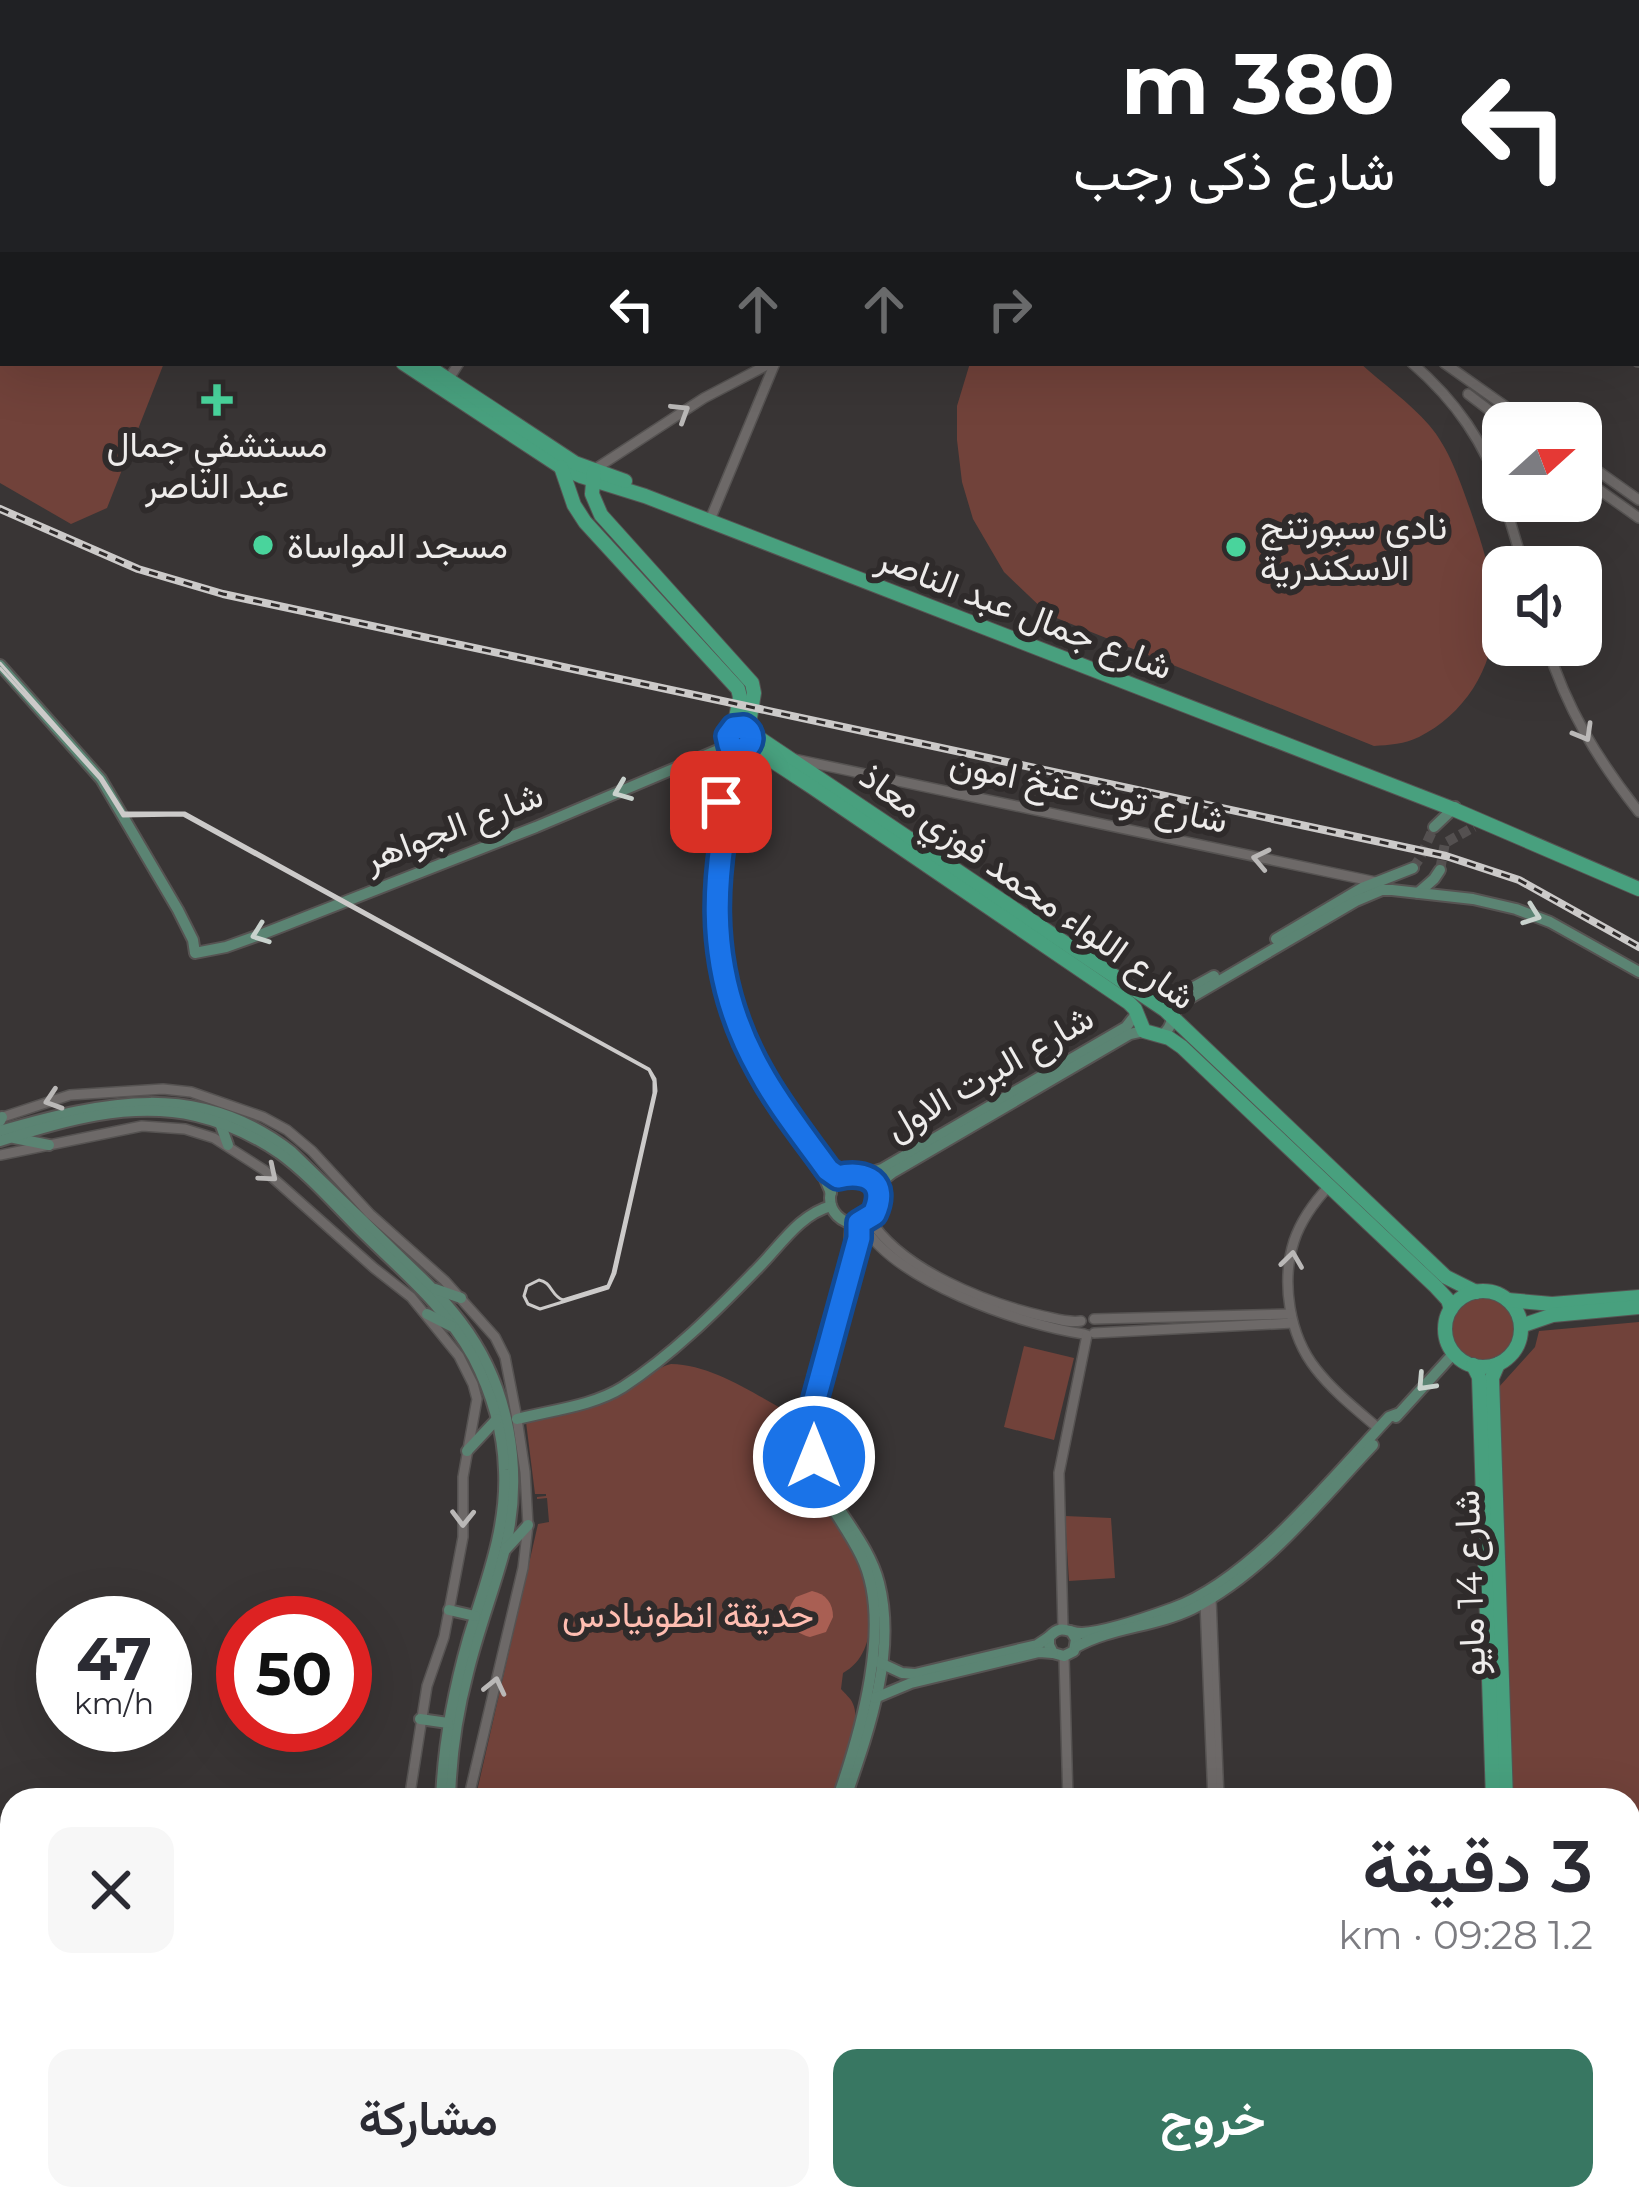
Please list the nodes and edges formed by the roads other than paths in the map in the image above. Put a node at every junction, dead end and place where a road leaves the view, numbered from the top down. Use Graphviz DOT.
graph roads {
  1 [pos="409,366"];
  2 [pos="427,366"];
  3 [pos="458,366"];
  4 [pos="767,366"];
  5 [pos="772,366"];
  6 [pos="1415,366"];
  7 [pos="1448,366"];
  8 [pos="448,380"];
  9 [pos="1472,390"];
  10 [pos="1484,402"];
  11 [pos="1493,402"];
  12 [pos="1457,408"];
  13 [pos="1482,445"];
  14 [pos="561,467"];
  15 [pos="593,474"];
  16 [pos="1602,474"];
  17 [pos="609,479"];
  18 [pos="1602,492"];
  19 [pos="1639,500"];
  20 [pos="600,513"];
  21 [pos="712,515"];
  22 [pos="582,517"];
  23 [pos="1639,518"];
  24 [pos="1025,641"];
  25 [pos="0,665"];
  26 [pos="1554,666"];
  27 [pos="744,730"];
  28 [pos="738,748"];
  29 [pos="790,758"];
  30 [pos="1455,807"];
  31 [pos="1639,812"];
  32 [pos="1434,827"];
  33 [pos="713,882"];
  34 [pos="1376,883"];
  35 [pos="1639,886"];
  36 [pos="1415,893"];
  37 [pos="1452,896"];
  38 [pos="1244,962"];
  39 [pos="1639,972"];
  40 [pos="1151,1003"];
  41 [pos="1137,1013"];
  42 [pos="1172,1019"];
  43 [pos="1144,1031"];
  44 [pos="1160,1036"];
  45 [pos="1187,1042"];
  46 [pos="1096,1049"];
  47 [pos="1,1118"];
  48 [pos="220,1123"];
  49 [pos="959,1129"];
  50 [pos="4,1137"];
  51 [pos="49,1145"];
  52 [pos="229,1145"];
  53 [pos="0,1156"];
  54 [pos="864,1175"];
  55 [pos="842,1177"];
  56 [pos="1330,1185"];
  57 [pos="878,1190"];
  58 [pos="831,1199"];
  59 [pos="860,1221"];
  60 [pos="1441,1282"];
  61 [pos="431,1288"];
  62 [pos="1476,1292"];
  63 [pos="1639,1297"];
  64 [pos="461,1298"];
  65 [pos="1508,1300"];
  66 [pos="1639,1307"];
  67 [pos="1451,1309"];
  68 [pos="1536,1312"];
  69 [pos="427,1314"];
  70 [pos="1094,1319"];
  71 [pos="1292,1319"];
  72 [pos="1081,1321"];
  73 [pos="1248,1321"];
  74 [pos="1052,1323"];
  75 [pos="1521,1327"];
  76 [pos="454,1328"];
  77 [pos="1088,1334"];
  78 [pos="1454,1353"];
  79 [pos="1498,1364"];
  80 [pos="1472,1365"];
  81 [pos="1397,1414"];
  82 [pos="496,1419"];
  83 [pos="518,1419"];
  84 [pos="1378,1428"];
  85 [pos="467,1451"];
  86 [pos="528,1525"];
  87 [pos="504,1552"];
  88 [pos="1492,1580"];
  89 [pos="1202,1601"];
  90 [pos="449,1610"];
  91 [pos="475,1616"];
  92 [pos="1067,1629"];
  93 [pos="1049,1637"];
  94 [pos="1076,1647"];
  95 [pos="1059,1654"];
  96 [pos="876,1661"];
  97 [pos="901,1680"];
  98 [pos="872,1698"];
  99 [pos="420,1719"];
  100 [pos="448,1723"];
  101 [pos="411,1788"];
  102 [pos="446,1788"];
  103 [pos="448,1788"];
  104 [pos="471,1788"];
  105 [pos="844,1788"];
  106 [pos="1067,1788"];
  107 [pos="1215,1788"];
  108 [pos="1493,1788"];
  109 [pos="1506,1788"];
  1 -- 14 [label="main road, شارع جمال عبد الناصر"];
  2 -- 8 [label="main road, شارع جمال عبد الناصر"];
  3 -- 8 [label="street"];
  15 -- 4 [label="street, one-way"];
  5 -- 21 [label="street"];
  6 -- 12 [label="street"];
  7 -- 9 [label="street"];
  8 -- 15 [label="main road, شارع جمال عبد الناصر"];
  9 -- 10 [label="street"];
  9 -- 11 [label="street"];
  9 -- 12 [label="street"];
  12 -- 13 [label="street"];
  14 -- 15 [label="main road, شارع جمال عبد الناصر"];
  14 -- 22 [label="main road"];
  15 -- 17 [label="main road, شارع جمال عبد الناصر"];
  15 -- 20 [label="main road"];
  16 -- 19 [label="street"];
  17 -- 21 [label="main road, شارع جمال عبد الناصر"];
  17 -- 24 [label="main road, شارع جمال عبد الناصر"];
  18 -- 23 [label="street"];
  20 -- 22 [label="main road"];
  20 -- 27 [label="main road"];
  21 -- 24 [label="main road, شارع جمال عبد الناصر"];
  22 -- 27 [label="main road"];
  24 -- 30 [label="main road, شارع جمال عبد الناصر"];
  28 -- 25 [label="main road, شارع الجواهر, one-way"];
  26 -- 31 [label="street, one-way"];
  27 -- 28 [label="main road"];
  27 -- 29 [label="main road, شارع اللواء محمد فوزي معاذ"];
  28 -- 33 [label="main road"];
  28 -- 41 [label="main road, شارع اللواء محمد فوزي معاذ"];
  34 -- 29 [label="street, شارع توت عنخ امون, one-way"];
  29 -- 40 [label="main road, شارع اللواء محمد فوزي معاذ"];
  30 -- 32 [label="main road"];
  30 -- 35 [label="main road, شارع جمال عبد الناصر"];
  33 -- 55 [label="main road"];
  33 -- 58 [label="main road"];
  34 -- 36 [label="main road"];
  34 -- 38 [label="main road"];
  36 -- 37 [label="main road"];
  36 -- 37 [label="main road"];
  36 -- 38 [label="main road"];
  37 -- 39 [label="main road, one-way"];
  38 -- 40 [label="main road"];
  38 -- 42 [label="main road"];
  40 -- 42 [label="main road, شارع اللواء محمد فوزي معاذ"];
  41 -- 43 [label="main road, شارع اللواء محمد فوزي معاذ"];
  41 -- 46 [label="main road, شارع البرت الاول"];
  42 -- 44 [label="main road"];
  42 -- 45 [label="main road, شارع اللواء محمد فوزي معاذ"];
  43 -- 44 [label="main road, شارع اللواء محمد فوزي معاذ"];
  43 -- 46 [label="main road, شارع البرت الاول"];
  44 -- 45 [label="main road, شارع اللواء محمد فوزي معاذ"];
  45 -- 56 [label="main road, شارع اللواء محمد فوزي معاذ"];
  45 -- 60 [label="main road, شارع اللواء محمد فوزي معاذ"];
  46 -- 49 [label="main road, شارع البرت الاول"];
  64 -- 47 [label="street, one-way"];
  48 -- 50 [label="main road"];
  48 -- 52 [label="main road"];
  48 -- 76 [label="main road"];
  49 -- 54 [label="main road, شارع البرت الاول"];
  49 -- 57 [label="main road, شارع البرت الاول"];
  50 -- 51 [label="main road"];
  50 -- 61 [label="main road"];
  51 -- 52 [label="street"];
  51 -- 53 [label="street"];
  52 -- 69 [label="street, one-way"];
  54 -- 55 [label="main road"];
  54 -- 57 [label="main road"];
  55 -- 58 [label="main road"];
  56 -- 60 [label="main road, شارع اللواء محمد فوزي معاذ"];
  71 -- 56 [label="street, one-way"];
  57 -- 59 [label="main road"];
  58 -- 59 [label="main road"];
  58 -- 83 [label="main road"];
  59 -- 74 [label="street"];
  59 -- 96 [label="main road"];
  60 -- 62 [label="main road, شارع اللواء محمد فوزي معاذ"];
  60 -- 67 [label="main road, شارع اللواء محمد فوزي معاذ"];
  61 -- 64 [label="main road"];
  61 -- 87 [label="main road"];
  62 -- 65 [label="main road"];
  62 -- 67 [label="main road"];
  63 -- 68 [label="main road"];
  64 -- 83 [label="street"];
  65 -- 68 [label="main road"];
  65 -- 75 [label="main road"];
  66 -- 68 [label="main road"];
  67 -- 78 [label="main road"];
  68 -- 75 [label="main road"];
  69 -- 76 [label="main road"];
  69 -- 85 [label="street"];
  70 -- 72 [label="street"];
  70 -- 73 [label="street"];
  70 -- 77 [label="street"];
  71 -- 73 [label="street"];
  71 -- 84 [label="street"];
  72 -- 74 [label="street"];
  72 -- 77 [label="street"];
  73 -- 77 [label="street"];
  74 -- 77 [label="street"];
  75 -- 79 [label="main road"];
  76 -- 82 [label="main road"];
  77 -- 92 [label="street"];
  78 -- 80 [label="main road"];
  78 -- 81 [label="main road, one-way"];
  79 -- 80 [label="main road"];
  79 -- 88 [label="main road, شارع 14 مايو"];
  80 -- 88 [label="main road, شارع 14 مايو"];
  81 -- 84 [label="main road"];
  81 -- 89 [label="main road"];
  82 -- 85 [label="main road"];
  82 -- 91 [label="main road"];
  83 -- 86 [label="street"];
  84 -- 89 [label="main road"];
  85 -- 90 [label="street, one-way"];
  86 -- 87 [label="main road"];
  104 -- 86 [label="street, one-way"];
  87 -- 103 [label="main road"];
  88 -- 108 [label="main road, شارع 14 مايو"];
  88 -- 109 [label="main road, شارع 14 مايو"];
  89 -- 92 [label="main road"];
  89 -- 94 [label="main road"];
  89 -- 107 [label="street"];
  90 -- 91 [label="main road"];
  90 -- 99 [label="street"];
  91 -- 100 [label="main road"];
  92 -- 93 [label="main road"];
  92 -- 94 [label="main road"];
  93 -- 95 [label="main road"];
  93 -- 97 [label="main road"];
  94 -- 95 [label="main road"];
  95 -- 97 [label="main road"];
  95 -- 106 [label="street"];
  96 -- 97 [label="main road"];
  96 -- 98 [label="main road"];
  97 -- 98 [label="main road"];
  98 -- 105 [label="main road"];
  99 -- 100 [label="main road"];
  99 -- 101 [label="street"];
  100 -- 102 [label="main road"];
}
